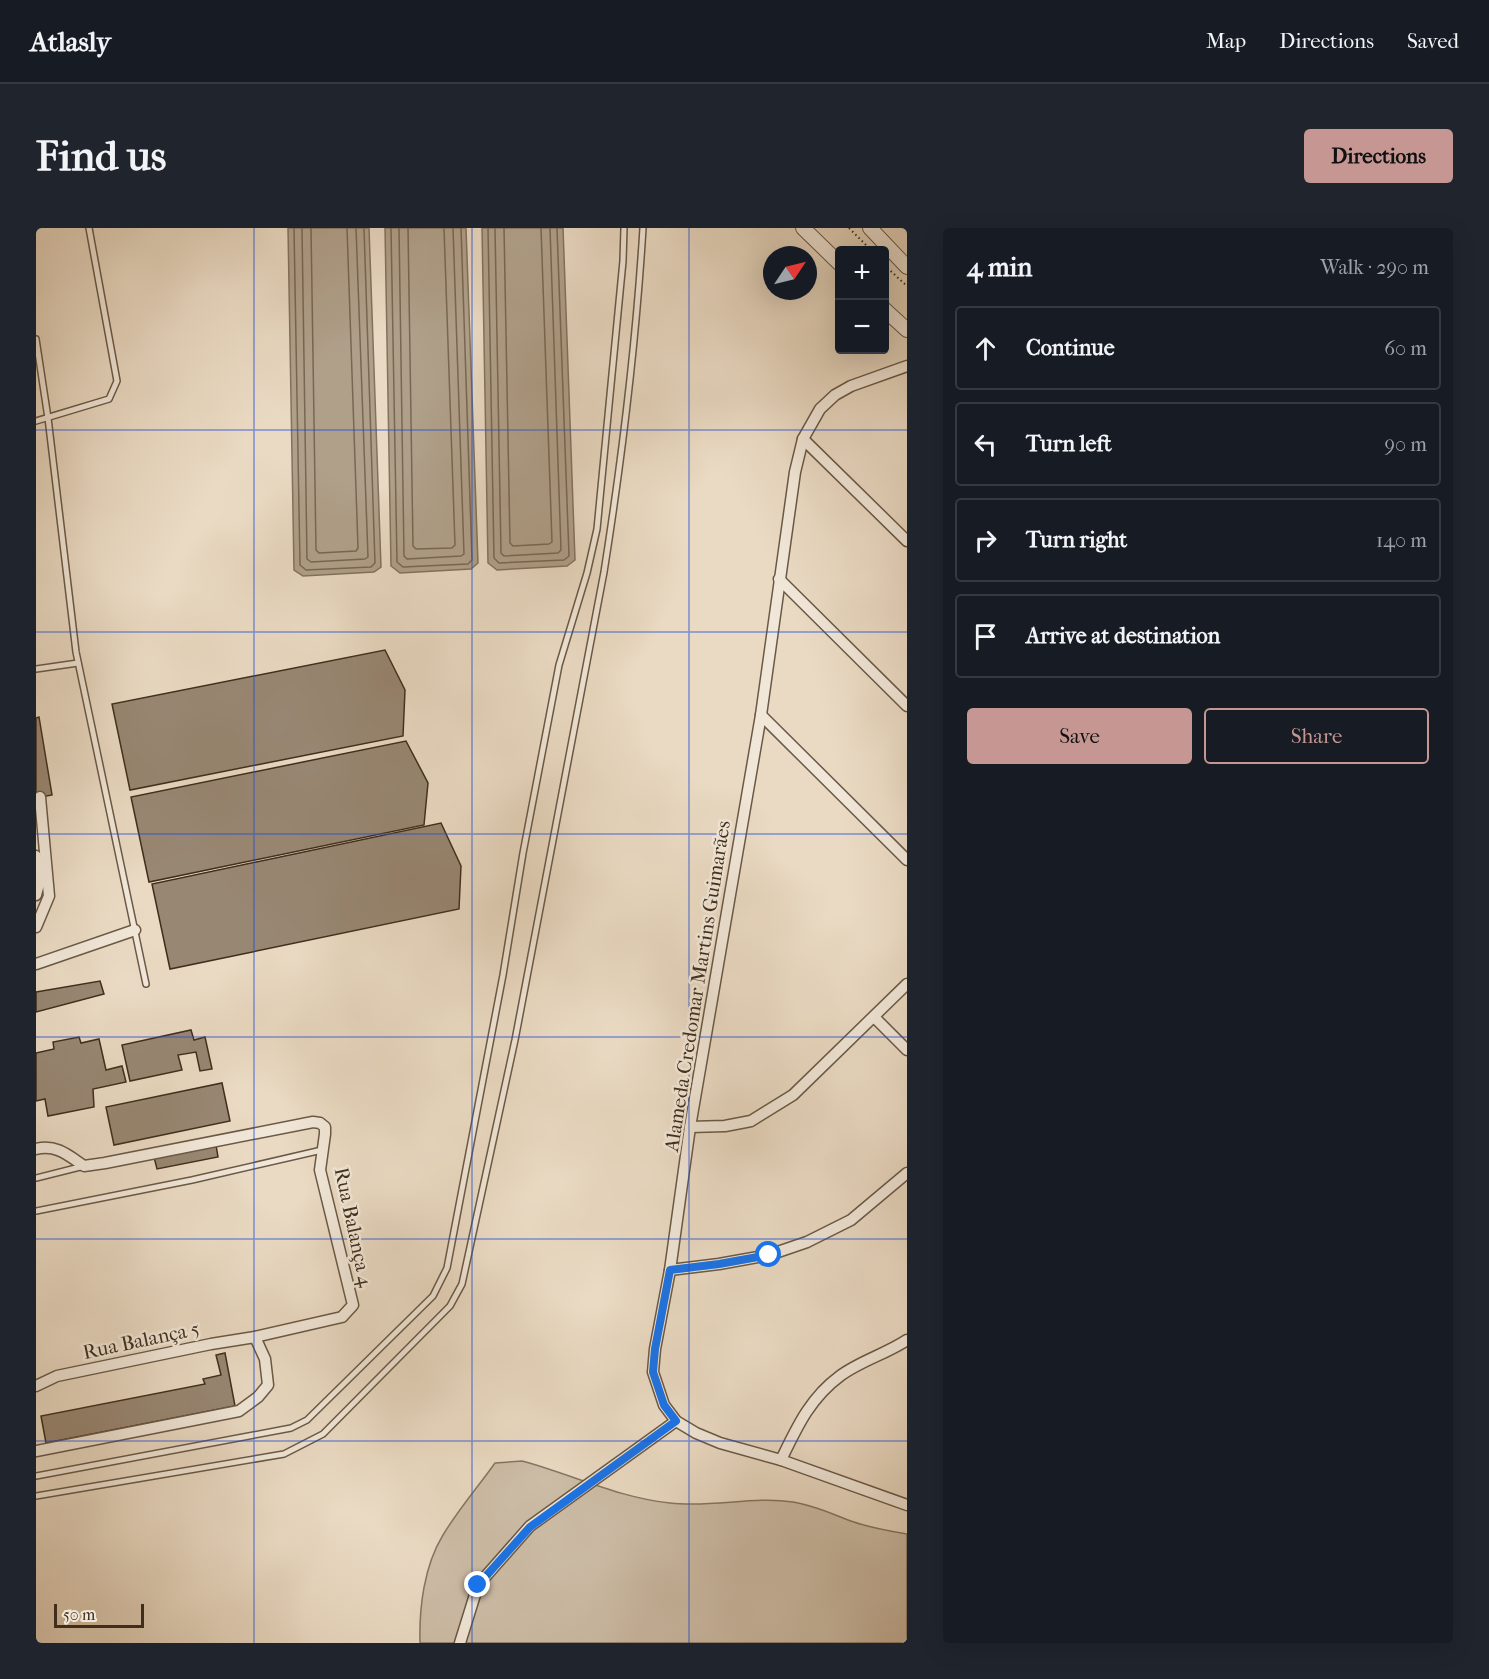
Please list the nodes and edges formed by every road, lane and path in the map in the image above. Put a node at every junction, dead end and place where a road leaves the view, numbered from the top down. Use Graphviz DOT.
graph roads {
  1 [pos="89,228"];
  2 [pos="624,228"];
  3 [pos="643,228"];
  4 [pos="803,228"];
  5 [pos="849,228"];
  6 [pos="870,228"];
  7 [pos="867,246"];
  8 [pos="835,259"];
  9 [pos="907,267"];
  10 [pos="889,269"];
  11 [pos="907,286"];
  12 [pos="889,313"];
  13 [pos="907,330"];
  14 [pos="36,339"];
  15 [pos="907,366"];
  16 [pos="48,418"];
  17 [pos="36,421"];
  18 [pos="803,439"];
  19 [pos="907,541"];
  20 [pos="779,579"];
  21 [pos="78,663"];
  22 [pos="36,669"];
  23 [pos="907,706"];
  24 [pos="761,715"];
  25 [pos="40,797"];
  26 [pos="36,856"];
  27 [pos="907,860"];
  28 [pos="36,895"];
  29 [pos="36,927"];
  30 [pos="135,930"];
  31 [pos="36,964"];
  32 [pos="146,984"];
  33 [pos="907,984"];
  34 [pos="874,1017"];
  35 [pos="907,1050"];
  36 [pos="690,1127"];
  37 [pos="36,1149"];
  38 [pos="322,1150"];
  39 [pos="84,1166"];
  40 [pos="907,1173"];
  41 [pos="36,1178"];
  42 [pos="36,1210"];
  43 [pos="670,1270"];
  44 [pos="255,1337"];
  45 [pos="907,1340"];
  46 [pos="36,1386"];
  47 [pos="676,1421"];
  48 [pos="36,1451"];
  49 [pos="781,1460"];
  50 [pos="36,1476"];
  51 [pos="38,1496"];
  52 [pos="36,1502"];
  53 [pos="907,1505"];
  54 [pos="460,1643"];
  1 -- 16 [label="lane"];
  2 -- 50 [label="lane"];
  3 -- 51 [label="lane"];
  4 -- 8 [label="street"];
  5 -- 7 [label="path"];
  6 -- 9 [label="street"];
  10 -- 11 [label="path"];
  12 -- 13 [label="street"];
  14 -- 16 [label="lane"];
  15 -- 18 [label="street, Alameda Credomar Martins Guimarães"];
  16 -- 17 [label="lane"];
  16 -- 21 [label="lane"];
  18 -- 19 [label="street"];
  18 -- 20 [label="street, Alameda Credomar Martins Guimarães"];
  20 -- 23 [label="street"];
  20 -- 24 [label="street, Alameda Credomar Martins Guimarães"];
  21 -- 22 [label="lane"];
  21 -- 30 [label="lane"];
  24 -- 27 [label="street"];
  24 -- 36 [label="street, Alameda Credomar Martins Guimarães"];
  25 -- 29 [label="street"];
  26 -- 28 [label="street"];
  30 -- 31 [label="street"];
  30 -- 32 [label="lane"];
  33 -- 34 [label="street"];
  34 -- 35 [label="street"];
  34 -- 36 [label="street"];
  36 -- 43 [label="street, Alameda Credomar Martins Guimarães"];
  37 -- 39 [label="street"];
  38 -- 39 [label="street, Rua Balança 4"];
  38 -- 42 [label="lane"];
  38 -- 44 [label="street, Rua Balança 4"];
  39 -- 41 [label="lane"];
  40 -- 43 [label="street"];
  43 -- 47 [label="street, Alameda Credomar Martins Guimarães"];
  44 -- 46 [label="street, Rua Balança 5"];
  44 -- 48 [label="street"];
  45 -- 49 [label="street"];
  47 -- 49 [label="street"];
  47 -- 54 [label="street"];
  49 -- 53 [label="street"];
  51 -- 52 [label="lane"];
}
